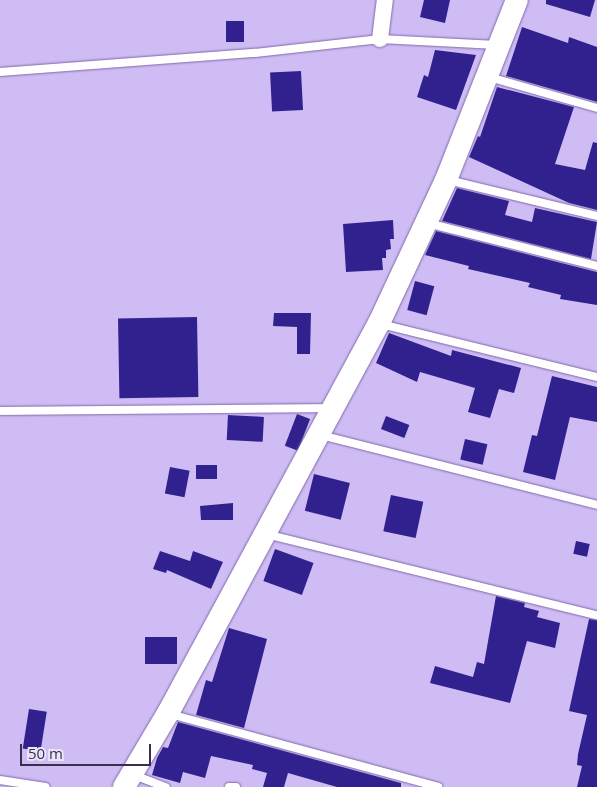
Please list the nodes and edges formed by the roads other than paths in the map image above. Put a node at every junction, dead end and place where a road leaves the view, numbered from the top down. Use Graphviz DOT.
graph roads {
  1 [pos="385,0"];
  2 [pos="517,0"];
  3 [pos="380,39"];
  4 [pos="501,46"];
  5 [pos="0,72"];
  6 [pos="489,77"];
  7 [pos="597,108"];
  8 [pos="446,180"];
  9 [pos="597,216"];
  10 [pos="427,223"];
  11 [pos="597,266"];
  12 [pos="380,324"];
  13 [pos="597,377"];
  14 [pos="332,408"];
  15 [pos="0,411"];
  16 [pos="319,434"];
  17 [pos="597,505"];
  18 [pos="266,534"];
  19 [pos="597,615"];
  20 [pos="168,713"];
  21 [pos="0,780"];
  22 [pos="128,781"];
  23 [pos="46,787"];
  24 [pos="166,787"];
  25 [pos="229,787"];
  26 [pos="236,787"];
  27 [pos="438,787"];
  1 -- 3 [label="street"];
  2 -- 4 [label="street"];
  3 -- 4 [label="lane"];
  3 -- 5 [label="lane"];
  4 -- 6 [label="street"];
  6 -- 7 [label="lane"];
  6 -- 8 [label="street"];
  8 -- 9 [label="lane"];
  8 -- 10 [label="street"];
  10 -- 11 [label="lane"];
  10 -- 12 [label="street"];
  12 -- 13 [label="lane"];
  12 -- 14 [label="street"];
  14 -- 15 [label="lane"];
  14 -- 16 [label="street"];
  16 -- 17 [label="lane"];
  16 -- 18 [label="street"];
  18 -- 19 [label="lane"];
  18 -- 20 [label="street"];
  20 -- 22 [label="street"];
  20 -- 27 [label="lane"];
  21 -- 23 [label="lane"];
  22 -- 24 [label="lane"];
  25 -- 26 [label="lane"];
}
